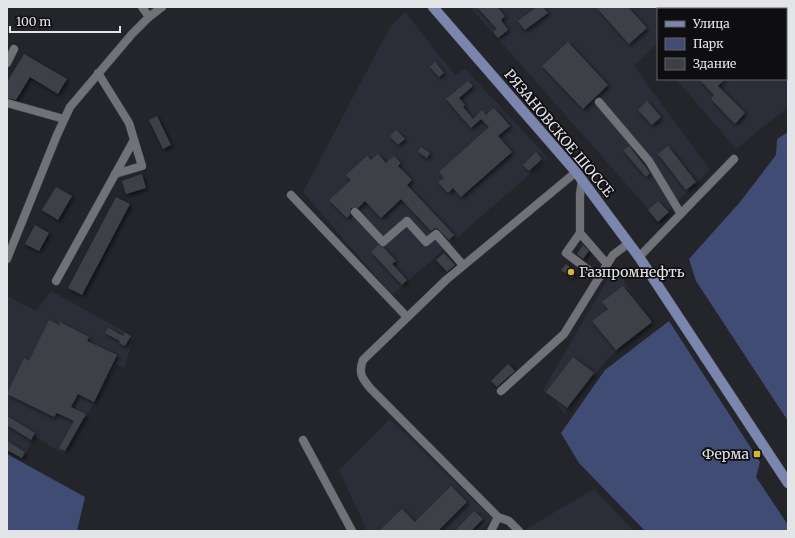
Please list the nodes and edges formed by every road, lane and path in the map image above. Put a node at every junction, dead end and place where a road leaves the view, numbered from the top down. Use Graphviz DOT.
graph roads {
  1 [pos="142,7"];
  2 [pos="162,7"];
  3 [pos="434,7"];
  4 [pos="149,17"];
  5 [pos="14,49"];
  6 [pos="7,63"];
  7 [pos="98,73"];
  8 [pos="598,102"];
  9 [pos="7,103"];
  10 [pos="64,119"];
  11 [pos="134,140"];
  12 [pos="734,160"];
  13 [pos="115,174"];
  14 [pos="579,175"];
  15 [pos="291,195"];
  16 [pos="355,212"];
  17 [pos="681,214"];
  18 [pos="580,233"];
  19 [pos="629,243"];
  20 [pos="639,257"];
  21 [pos="7,259"];
  22 [pos="607,264"];
  23 [pos="463,265"];
  24 [pos="599,278"];
  25 [pos="56,281"];
  26 [pos="407,317"];
  27 [pos="501,391"];
  28 [pos="303,440"];
  29 [pos="788,482"];
  30 [pos="498,517"];
  31 [pos="352,531"];
  32 [pos="490,531"];
  33 [pos="519,531"];
  1 -- 4 [label="street"];
  2 -- 4 [label="street"];
  3 -- 14 [label="main road, РЯЗАНОВСКОЕ ШОССЕ"];
  4 -- 7 [label="street"];
  5 -- 6 [label="street"];
  7 -- 10 [label="street"];
  7 -- 11 [label="street"];
  8 -- 17 [label="street"];
  9 -- 10 [label="street"];
  10 -- 21 [label="street"];
  11 -- 13 [label="street"];
  11 -- 13 [label="street"];
  12 -- 17 [label="street"];
  13 -- 25 [label="street"];
  14 -- 18 [label="street"];
  14 -- 19 [label="main road, РЯЗАНОВСКОЕ ШОССЕ"];
  14 -- 23 [label="street"];
  15 -- 26 [label="street"];
  16 -- 23 [label="street"];
  17 -- 20 [label="street"];
  18 -- 22 [label="street"];
  18 -- 24 [label="street"];
  19 -- 20 [label="main road, РЯЗАНОВСКОЕ ШОССЕ"];
  19 -- 22 [label="street"];
  20 -- 29 [label="main road, РЯЗАНОВСКОЕ ШОССЕ"];
  22 -- 24 [label="street"];
  23 -- 26 [label="street"];
  24 -- 27 [label="street"];
  26 -- 30 [label="street"];
  28 -- 31 [label="street"];
  30 -- 32 [label="street"];
  30 -- 33 [label="street"];
}
